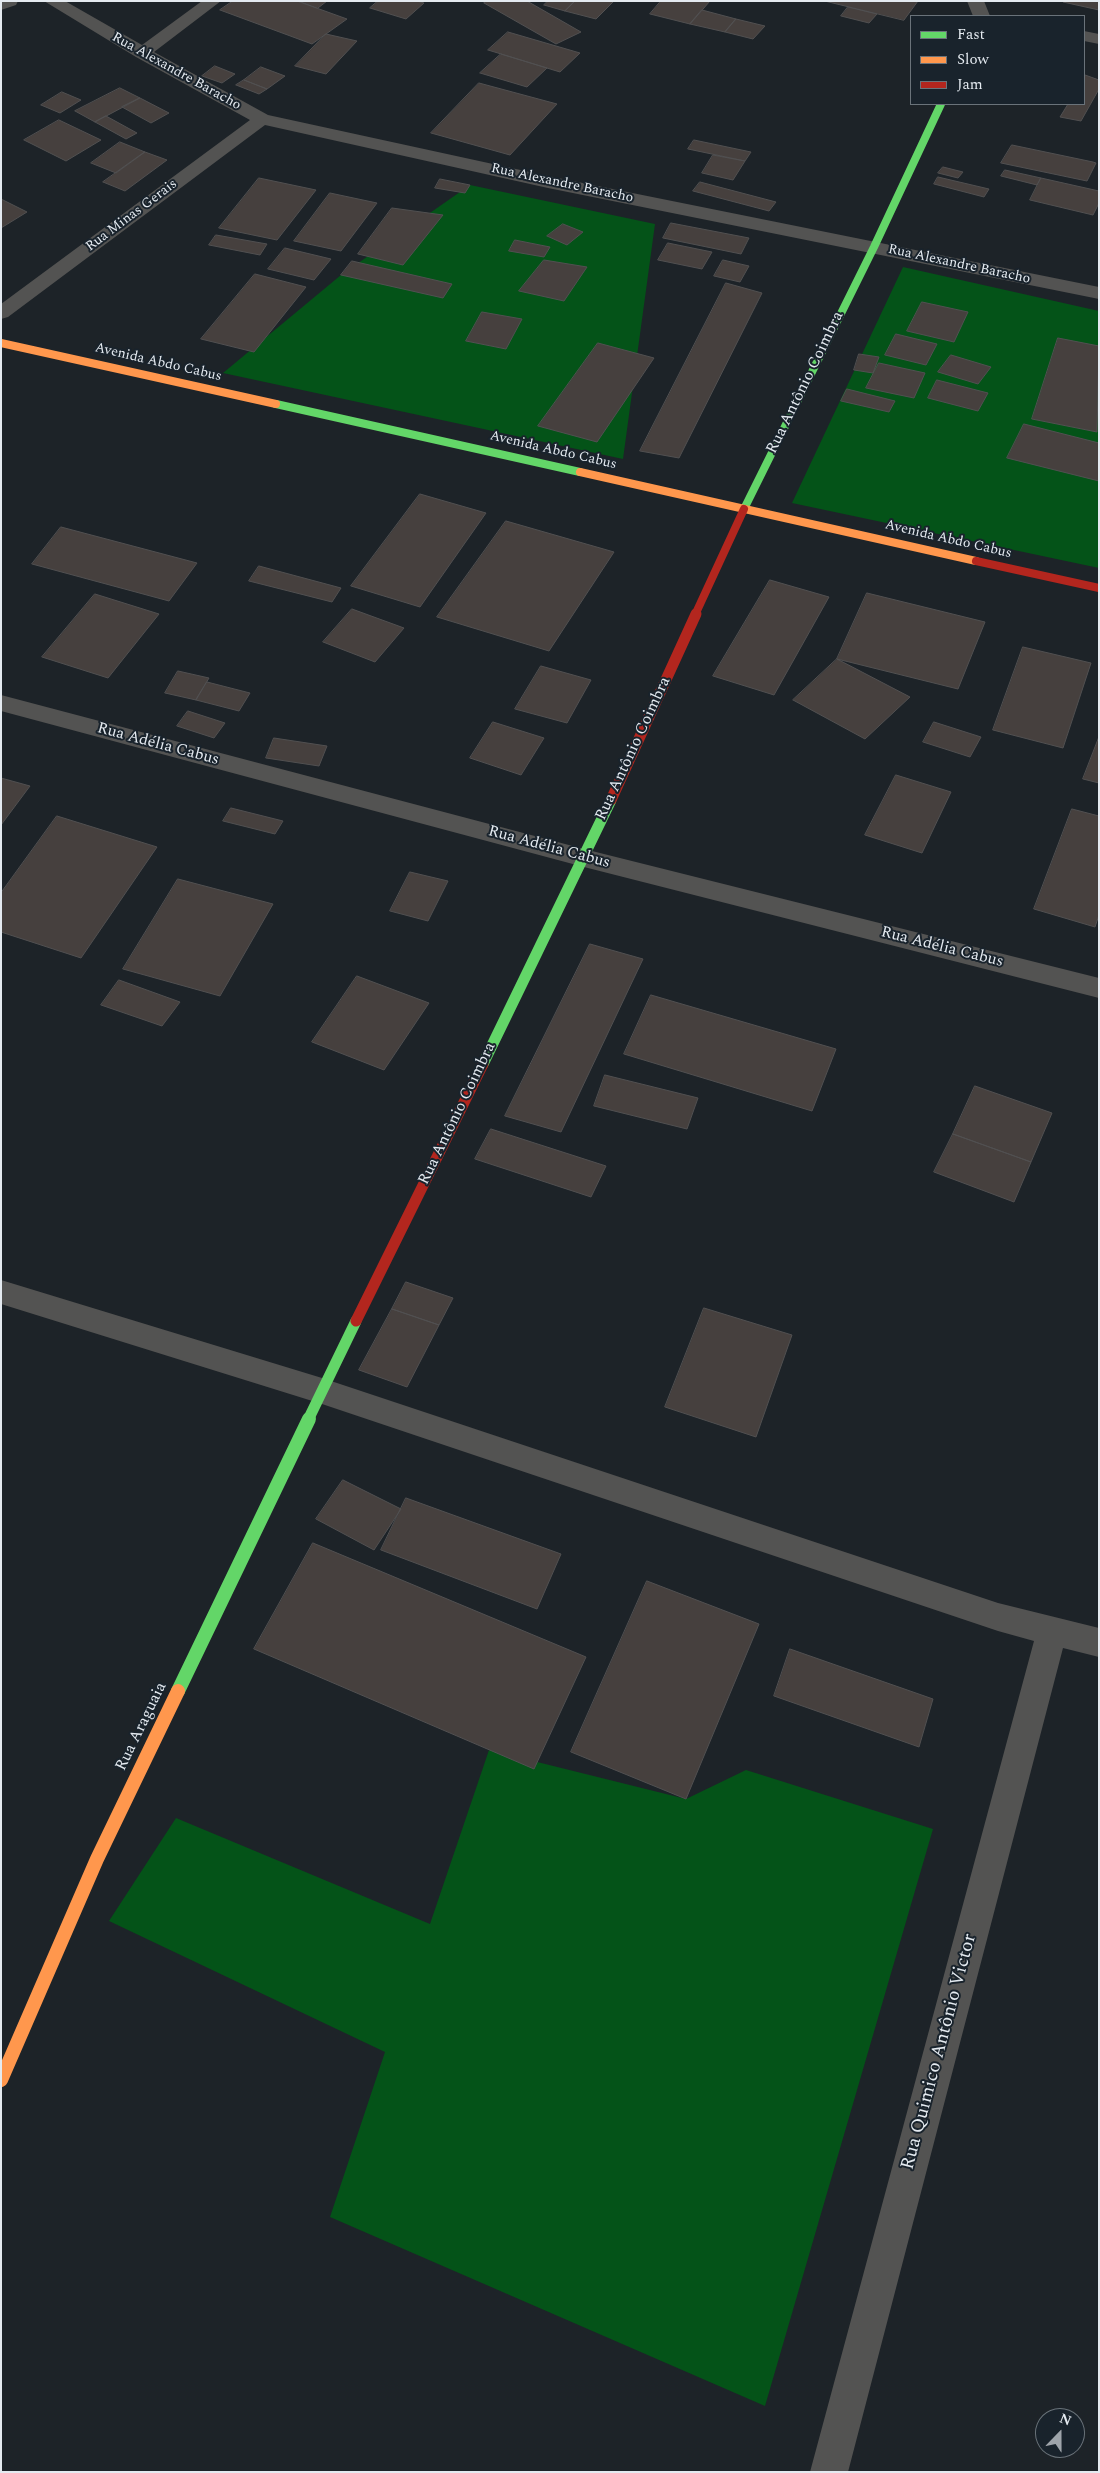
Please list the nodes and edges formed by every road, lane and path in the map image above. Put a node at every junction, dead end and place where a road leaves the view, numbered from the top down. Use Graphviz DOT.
graph roads {
  1 [pos="10,1"];
  2 [pos="52,1"];
  3 [pos="212,1"];
  4 [pos="1,5"];
  5 [pos="1085,36"];
  6 [pos="1099,39"];
  7 [pos="142,53"];
  8 [pos="940,105"];
  9 [pos="262,119"];
  10 [pos="874,247"];
  11 [pos="1099,294"];
  12 [pos="1,313"];
  13 [pos="1,343"];
  14 [pos="744,509"];
  15 [pos="1099,588"];
  16 [pos="1,703"];
  17 [pos="584,858"];
  18 [pos="1099,988"];
  19 [pos="1,1292"];
  20 [pos="322,1391"];
  21 [pos="1052,1632"];
  22 [pos="1099,1643"];
  23 [pos="1,2080"];
  24 [pos="829,2472"];
  1 -- 4 [label="street"];
  2 -- 7 [label="street, Rua Alexandre Baracho"];
  3 -- 7 [label="street"];
  5 -- 6 [label="street"];
  7 -- 9 [label="street, Rua Alexandre Baracho"];
  8 -- 10 [label="street, Rua Antônio Coimbra"];
  9 -- 10 [label="street, Rua Alexandre Baracho"];
  9 -- 12 [label="street, Rua Minas Gerais"];
  10 -- 11 [label="street, Rua Alexandre Baracho"];
  10 -- 14 [label="street, Rua Antônio Coimbra"];
  13 -- 14 [label="street, Avenida Abdo Cabus"];
  14 -- 15 [label="street, Avenida Abdo Cabus"];
  14 -- 17 [label="street, Rua Antônio Coimbra"];
  16 -- 17 [label="street, Rua Adélia Cabus"];
  17 -- 18 [label="street, Rua Adélia Cabus"];
  17 -- 20 [label="street, Rua Antônio Coimbra"];
  19 -- 20 [label="street"];
  20 -- 21 [label="street"];
  20 -- 23 [label="street, Rua Araguaia"];
  21 -- 22 [label="street"];
  21 -- 24 [label="street, Rua Quimico Antônio Victor"];
}
